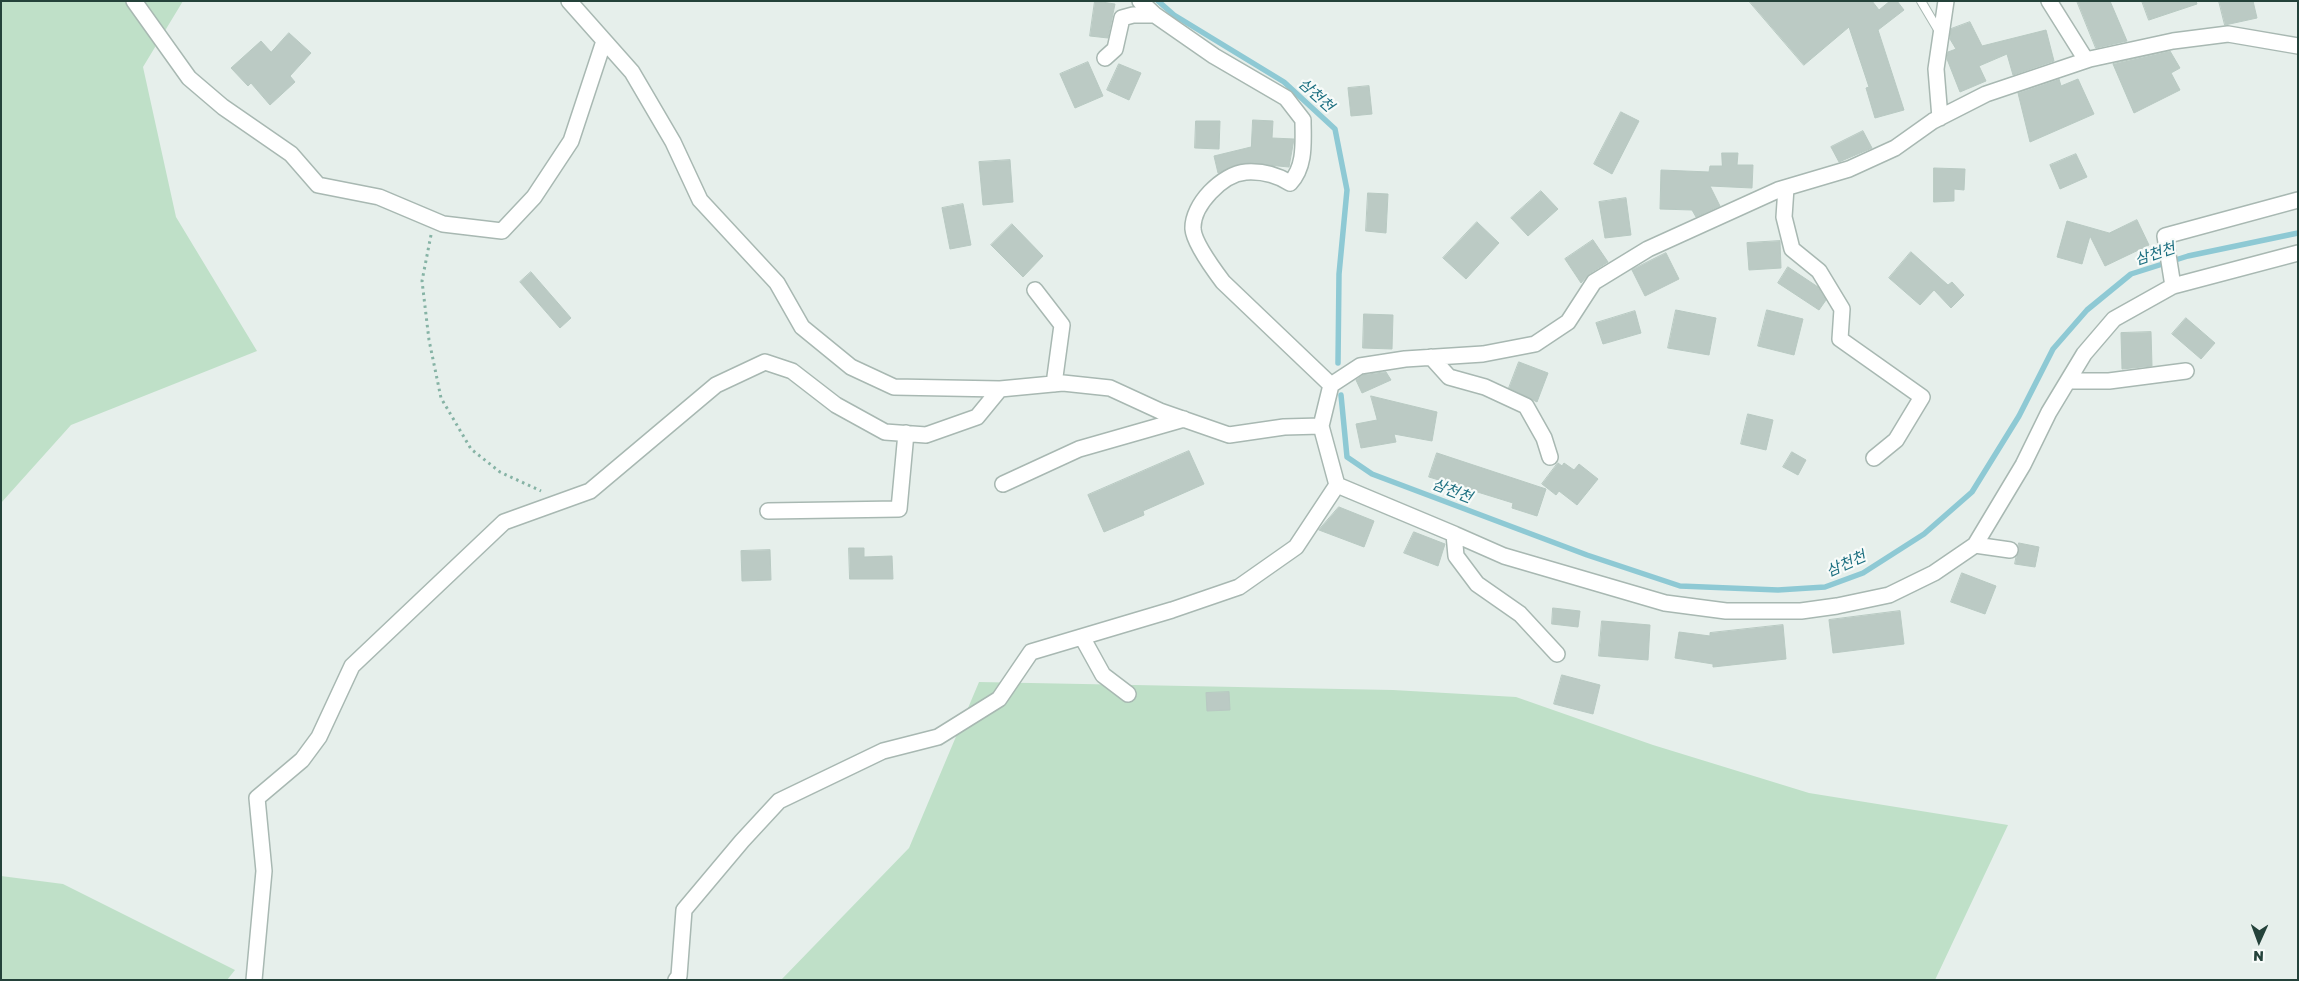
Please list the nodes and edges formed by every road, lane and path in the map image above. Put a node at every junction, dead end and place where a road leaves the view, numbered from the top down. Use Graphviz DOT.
graph roads {
  1 [pos="134,1"];
  2 [pos="568,1"];
  3 [pos="1140,1"];
  4 [pos="1921,1"];
  5 [pos="1946,1"];
  6 [pos="2049,1"];
  7 [pos="1155,15"];
  8 [pos="1941,34"];
  9 [pos="604,41"];
  10 [pos="2298,46"];
  11 [pos="1105,58"];
  12 [pos="2086,60"];
  13 [pos="1940,118"];
  14 [pos="1786,188"];
  15 [pos="2298,200"];
  16 [pos="434,220"];
  17 [pos="2298,253"];
  18 [pos="2172,280"];
  19 [pos="1036,290"];
  20 [pos="1431,357"];
  21 [pos="2186,372"];
  22 [pos="2068,381"];
  23 [pos="1054,384"];
  24 [pos="1331,385"];
  25 [pos="1000,389"];
  26 [pos="1184,419"];
  27 [pos="1321,426"];
  28 [pos="906,433"];
  29 [pos="1550,457"];
  30 [pos="1874,458"];
  31 [pos="1003,484"];
  32 [pos="1337,485"];
  33 [pos="560,502"];
  34 [pos="768,511"];
  35 [pos="1454,534"];
  36 [pos="1975,545"];
  37 [pos="2010,550"];
  38 [pos="1082,637"];
  39 [pos="1556,654"];
  40 [pos="1128,694"];
  41 [pos="254,980"];
  42 [pos="676,980"];
  1 -- 16 [label="street"];
  2 -- 9 [label="street"];
  3 -- 7 [label="street"];
  4 -- 8 [label="lane"];
  5 -- 8 [label="street"];
  6 -- 12 [label="street"];
  7 -- 11 [label="street"];
  7 -- 24 [label="street"];
  8 -- 13 [label="street"];
  9 -- 16 [label="street"];
  9 -- 25 [label="street"];
  10 -- 12 [label="street"];
  12 -- 13 [label="street"];
  13 -- 14 [label="street"];
  14 -- 20 [label="street"];
  14 -- 30 [label="street"];
  15 -- 18 [label="street"];
  16 -- 33 [label="path"];
  17 -- 18 [label="street"];
  18 -- 22 [label="street"];
  19 -- 23 [label="street"];
  20 -- 24 [label="street"];
  20 -- 29 [label="street"];
  21 -- 22 [label="street"];
  22 -- 36 [label="street"];
  23 -- 25 [label="street"];
  23 -- 26 [label="street"];
  24 -- 27 [label="street"];
  25 -- 28 [label="street"];
  26 -- 27 [label="street"];
  26 -- 31 [label="street"];
  27 -- 32 [label="street"];
  28 -- 33 [label="street"];
  28 -- 34 [label="street"];
  32 -- 35 [label="street"];
  32 -- 38 [label="street"];
  33 -- 41 [label="street"];
  35 -- 36 [label="street"];
  35 -- 39 [label="street"];
  36 -- 37 [label="street"];
  38 -- 40 [label="street"];
  38 -- 42 [label="street"];
}
